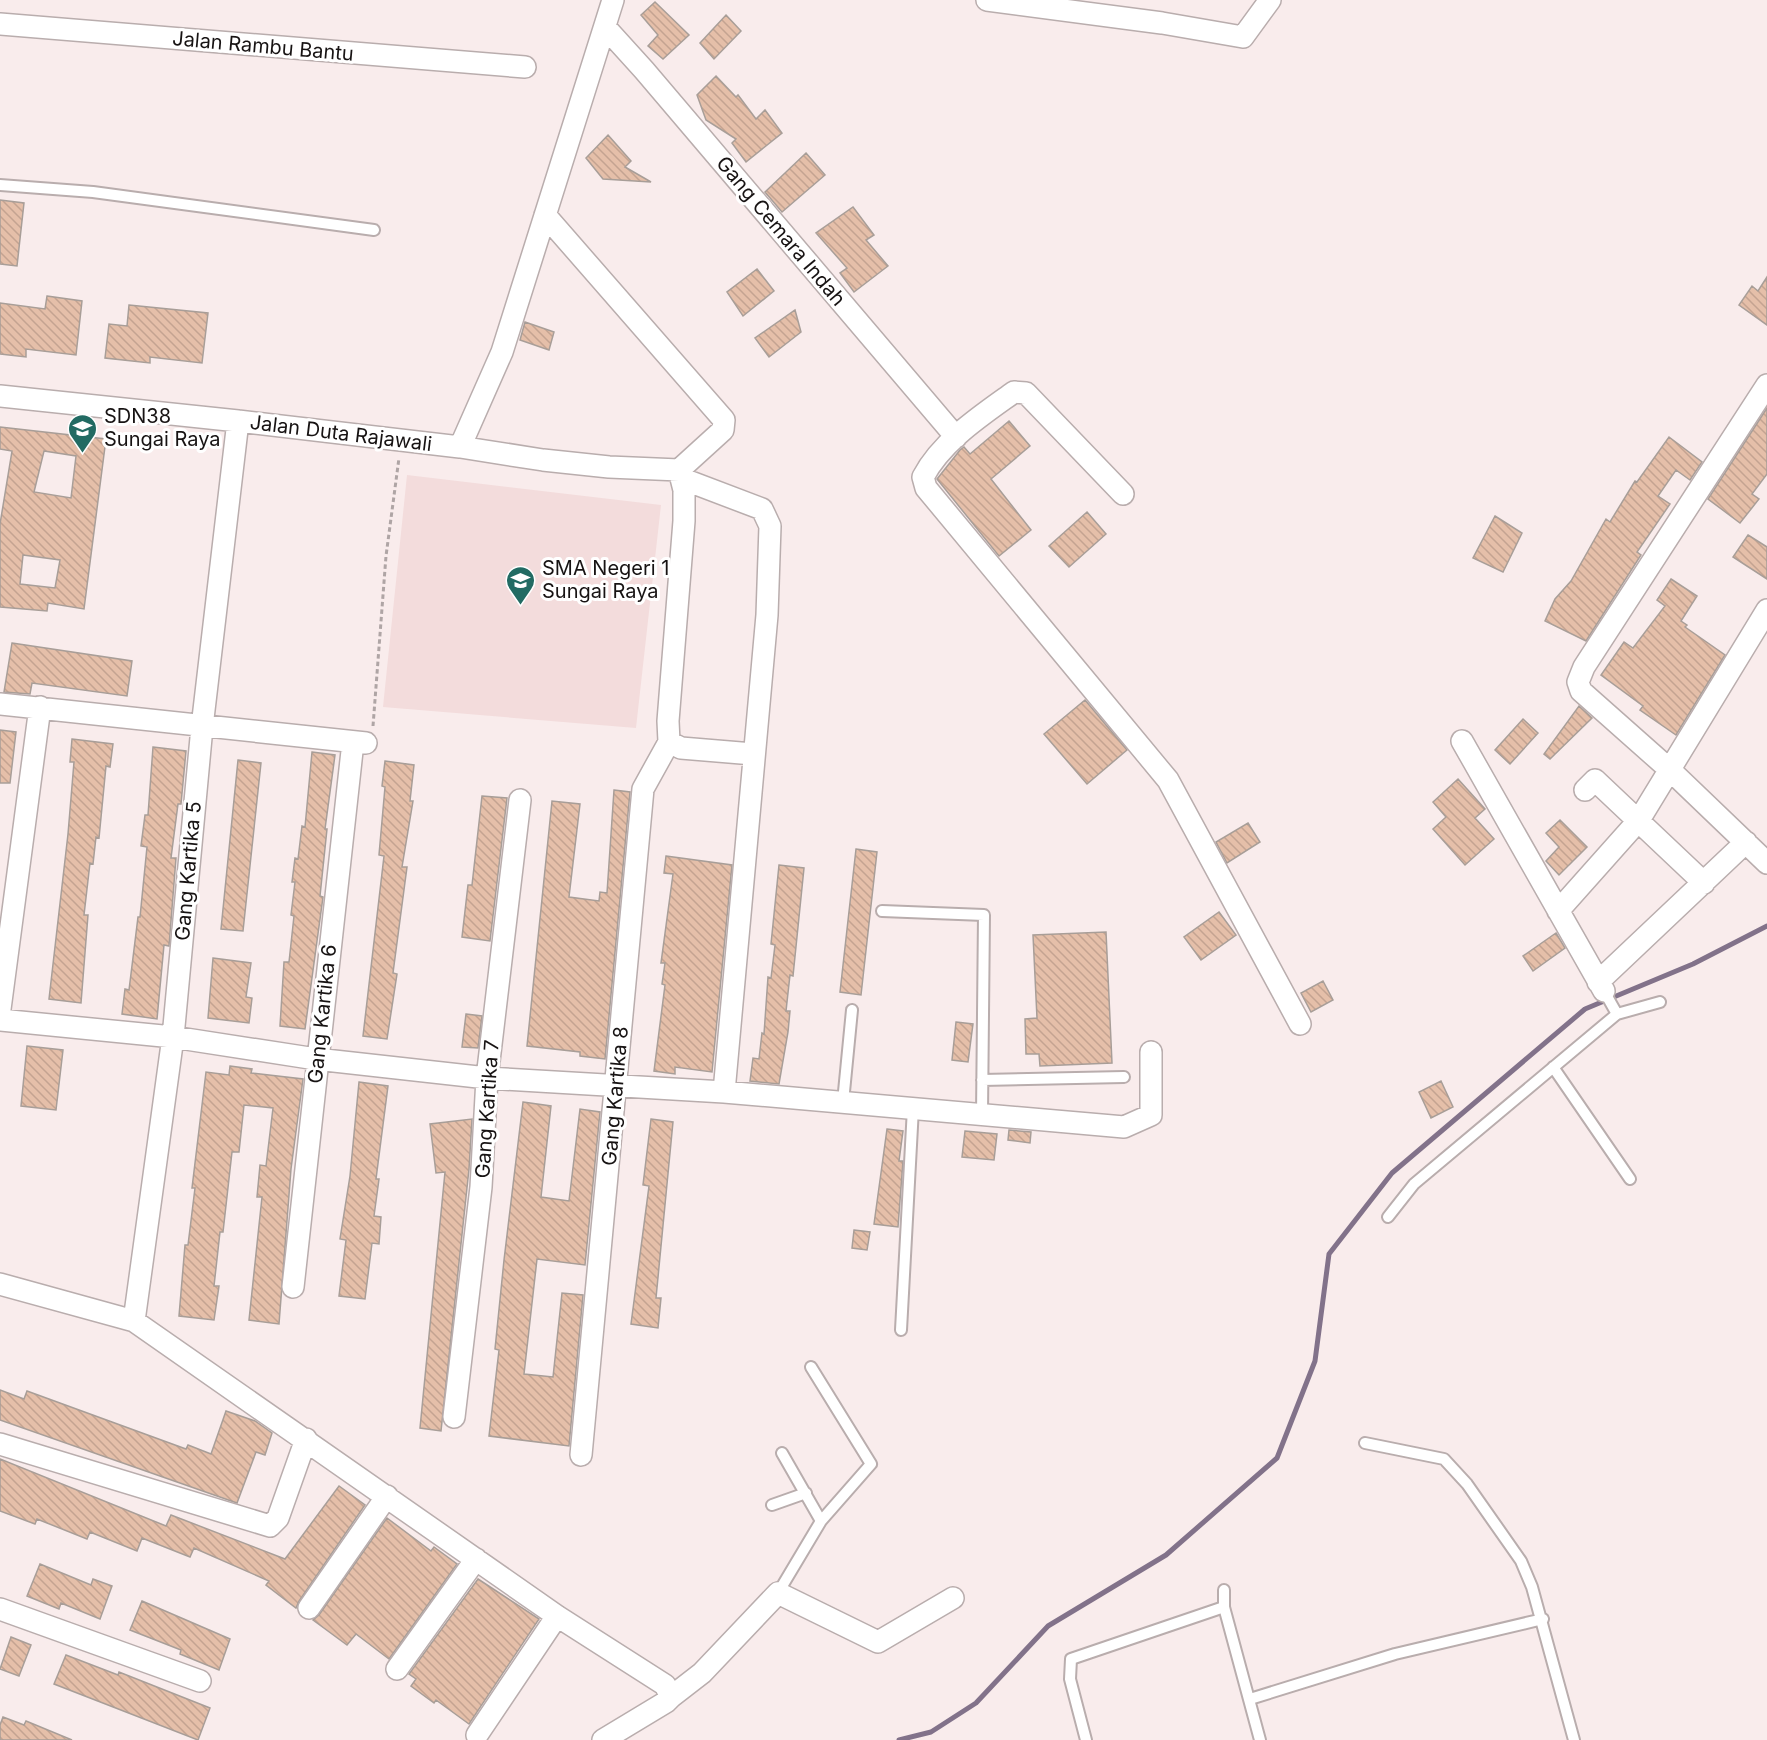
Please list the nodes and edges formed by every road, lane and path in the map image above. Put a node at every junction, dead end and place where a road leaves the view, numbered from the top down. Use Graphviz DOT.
graph roads {
  1 [pos="612,0"];
  2 [pos="987,0"];
  3 [pos="1263,3"];
  4 [pos="1038,4"];
  5 [pos="0,24"];
  6 [pos="605,27"];
  7 [pos="525,68"];
  8 [pos="0,185"];
  9 [pos="545,215"];
  10 [pos="374,230"];
  11 [pos="1767,385"];
  12 [pos="0,396"];
  13 [pos="238,421"];
  14 [pos="956,438"];
  15 [pos="401,442"];
  16 [pos="460,447"];
  17 [pos="681,475"];
  18 [pos="1123,494"];
  19 [pos="1767,610"];
  20 [pos="0,704"];
  21 [pos="40,708"];
  22 [pos="202,727"];
  23 [pos="1462,741"];
  24 [pos="669,742"];
  25 [pos="360,743"];
  26 [pos="753,754"];
  27 [pos="1669,769"];
  28 [pos="1585,790"];
  29 [pos="520,800"];
  30 [pos="1639,820"];
  31 [pos="1746,842"];
  32 [pos="1767,863"];
  33 [pos="1704,883"];
  34 [pos="882,911"];
  35 [pos="1558,911"];
  36 [pos="1608,998"];
  37 [pos="1659,1002"];
  38 [pos="0,1009"];
  39 [pos="852,1010"];
  40 [pos="0,1020"];
  41 [pos="1300,1024"];
  42 [pos="172,1037"];
  43 [pos="1151,1052"];
  44 [pos="316,1059"];
  45 [pos="1552,1067"];
  46 [pos="1124,1077"];
  47 [pos="487,1078"];
  48 [pos="982,1080"];
  49 [pos="616,1086"];
  50 [pos="724,1092"];
  51 [pos="843,1102"];
  52 [pos="913,1108"];
  53 [pos="982,1114"];
  54 [pos="1630,1179"];
  55 [pos="1388,1217"];
  56 [pos="0,1284"];
  57 [pos="293,1287"];
  58 [pos="134,1321"];
  59 [pos="901,1330"];
  60 [pos="811,1367"];
  61 [pos="454,1417"];
  62 [pos="306,1439"];
  63 [pos="1365,1443"];
  64 [pos="0,1444"];
  65 [pos="782,1453"];
  66 [pos="581,1455"];
  67 [pos="806,1493"];
  68 [pos="387,1496"];
  69 [pos="772,1505"];
  70 [pos="822,1521"];
  71 [pos="476,1559"];
  72 [pos="1224,1590"];
  73 [pos="778,1593"];
  74 [pos="952,1599"];
  75 [pos="1224,1607"];
  76 [pos="309,1608"];
  77 [pos="0,1609"];
  78 [pos="557,1616"];
  79 [pos="1543,1619"];
  80 [pos="397,1669"];
  81 [pos="200,1681"];
  82 [pos="671,1697"];
  83 [pos="1250,1699"];
  84 [pos="636,1732"];
  85 [pos="477,1735"];
  86 [pos="603,1740"];
  87 [pos="1086,1740"];
  88 [pos="1260,1740"];
  89 [pos="1574,1740"];
  1 -- 6 [label="street"];
  2 -- 4 [label="street"];
  3 -- 4 [label="street"];
  5 -- 7 [label="street, Jalan Rambu Bantu"];
  6 -- 9 [label="street"];
  6 -- 14 [label="street, Gang Cemara Indah"];
  8 -- 10 [label="lane"];
  9 -- 16 [label="street"];
  9 -- 17 [label="street"];
  11 -- 27 [label="street"];
  12 -- 13 [label="street, Jalan Duta Rajawali"];
  13 -- 15 [label="street, Jalan Duta Rajawali"];
  13 -- 22 [label="street, Gang Kartika 5"];
  14 -- 18 [label="street"];
  14 -- 41 [label="street"];
  15 -- 16 [label="street, Jalan Duta Rajawali"];
  15 -- 25 [label="path"];
  16 -- 17 [label="street, Jalan Duta Rajawali"];
  17 -- 24 [label="street, Gang Kartika 8"];
  17 -- 26 [label="street, Jalan Duta Rajawali"];
  19 -- 27 [label="street"];
  20 -- 21 [label="street"];
  21 -- 22 [label="street"];
  21 -- 38 [label="street"];
  22 -- 25 [label="street"];
  22 -- 42 [label="street, Gang Kartika 5"];
  23 -- 35 [label="street"];
  24 -- 26 [label="street"];
  24 -- 49 [label="street, Gang Kartika 8"];
  25 -- 44 [label="street, Gang Kartika 6"];
  26 -- 50 [label="street, Jalan Duta Rajawali"];
  27 -- 30 [label="street"];
  27 -- 31 [label="street"];
  28 -- 30 [label="street"];
  29 -- 47 [label="street, Gang Kartika 7"];
  30 -- 33 [label="street"];
  30 -- 35 [label="street"];
  31 -- 32 [label="street"];
  31 -- 33 [label="street"];
  33 -- 36 [label="street"];
  34 -- 48 [label="lane"];
  35 -- 36 [label="street"];
  36 -- 37 [label="lane"];
  36 -- 45 [label="lane"];
  39 -- 51 [label="lane"];
  40 -- 42 [label="street"];
  42 -- 44 [label="street"];
  42 -- 58 [label="street, Gang Kartika 5"];
  43 -- 53 [label="street"];
  44 -- 47 [label="street"];
  44 -- 57 [label="street, Gang Kartika 6"];
  45 -- 54 [label="lane"];
  45 -- 55 [label="lane"];
  46 -- 48 [label="lane"];
  47 -- 49 [label="street"];
  47 -- 61 [label="street, Gang Kartika 7"];
  48 -- 53 [label="lane"];
  49 -- 50 [label="street"];
  49 -- 66 [label="street, Gang Kartika 8"];
  50 -- 51 [label="street"];
  51 -- 52 [label="street"];
  52 -- 53 [label="street"];
  52 -- 59 [label="lane"];
  56 -- 58 [label="street"];
  58 -- 62 [label="street"];
  60 -- 70 [label="lane"];
  62 -- 64 [label="street"];
  62 -- 68 [label="street"];
  63 -- 79 [label="lane"];
  65 -- 67 [label="lane"];
  67 -- 69 [label="lane"];
  67 -- 70 [label="lane"];
  68 -- 71 [label="street"];
  68 -- 76 [label="street"];
  70 -- 73 [label="lane"];
  71 -- 78 [label="street"];
  71 -- 80 [label="street"];
  72 -- 75 [label="lane"];
  73 -- 74 [label="street"];
  73 -- 82 [label="street"];
  75 -- 83 [label="lane"];
  75 -- 87 [label="lane"];
  77 -- 81 [label="street"];
  78 -- 82 [label="street"];
  78 -- 85 [label="street"];
  79 -- 83 [label="lane"];
  79 -- 89 [label="lane"];
  82 -- 84 [label="street"];
  83 -- 88 [label="lane"];
  84 -- 86 [label="street"];
}
